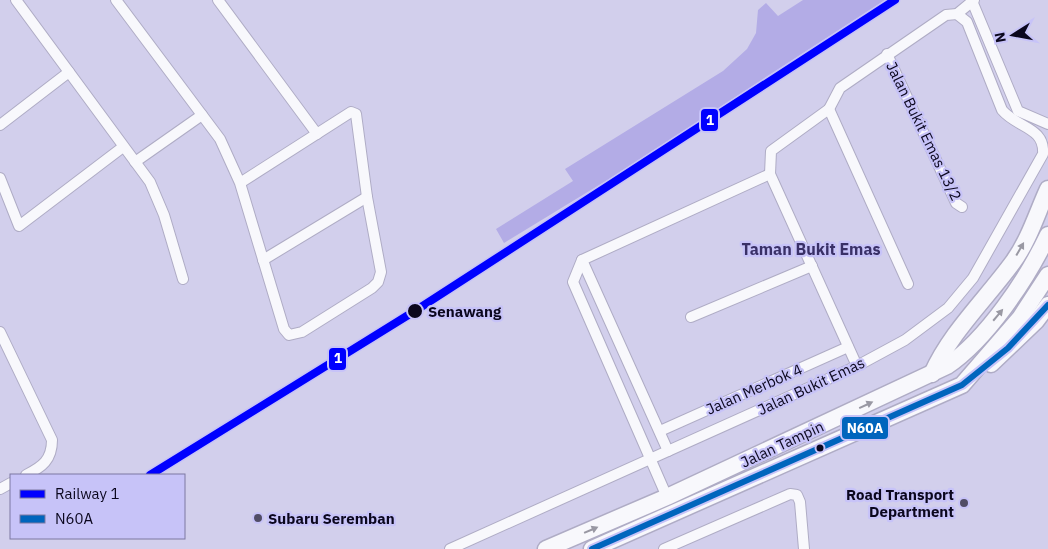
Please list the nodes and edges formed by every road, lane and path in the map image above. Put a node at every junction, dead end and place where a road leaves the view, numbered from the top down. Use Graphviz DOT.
graph roads {
  1 [pos="16,0"];
  2 [pos="116,0"];
  3 [pos="218,0"];
  4 [pos="973,0"];
  5 [pos="957,14"];
  6 [pos="887,54"];
  7 [pos="69,72"];
  8 [pos="828,109"];
  9 [pos="202,115"];
  10 [pos="1048,124"];
  11 [pos="0,125"];
  12 [pos="316,134"];
  13 [pos="123,147"];
  14 [pos="135,162"];
  15 [pos="770,174"];
  16 [pos="0,178"];
  17 [pos="240,183"];
  18 [pos="1048,189"];
  19 [pos="367,197"];
  20 [pos="962,207"];
  21 [pos="1048,235"];
  22 [pos="263,260"];
  23 [pos="582,260"];
  24 [pos="812,266"];
  25 [pos="1048,275"];
  26 [pos="184,278"];
  27 [pos="908,284"];
  28 [pos="1048,305"];
  29 [pos="691,317"];
  30 [pos="0,332"];
  31 [pos="848,346"];
  32 [pos="857,366"];
  33 [pos="932,374"];
  34 [pos="962,384"];
  35 [pos="660,431"];
  36 [pos="668,451"];
  37 [pos="650,460"];
  38 [pos="28,474"];
  39 [pos="667,497"];
  40 [pos="450,549"];
  41 [pos="546,549"];
  42 [pos="592,549"];
  43 [pos="664,549"];
  44 [pos="804,549"];
  1 -- 7 [label="street"];
  2 -- 9 [label="street"];
  3 -- 12 [label="street"];
  4 -- 5 [label="street"];
  4 -- 10 [label="street"];
  5 -- 6 [label="street"];
  5 -- 32 [label="street, Jalan Bukit Emas"];
  6 -- 8 [label="street"];
  6 -- 20 [label="street, Jalan Bukit Emas 13/2"];
  7 -- 11 [label="street"];
  7 -- 13 [label="street"];
  8 -- 15 [label="street"];
  8 -- 27 [label="street"];
  9 -- 14 [label="street"];
  9 -- 17 [label="street"];
  12 -- 17 [label="street"];
  12 -- 19 [label="street"];
  13 -- 14 [label="street"];
  13 -- 16 [label="street"];
  14 -- 26 [label="street"];
  15 -- 23 [label="street"];
  15 -- 24 [label="street"];
  17 -- 22 [label="street"];
  33 -- 18 [label="highway, one-way"];
  19 -- 22 [label="street"];
  19 -- 22 [label="street"];
  33 -- 21 [label="highway, Jalan Tampin, one-way"];
  23 -- 35 [label="street"];
  23 -- 37 [label="street"];
  24 -- 29 [label="street"];
  24 -- 31 [label="street"];
  25 -- 34 [label="highway, Jalan Tampin"];
  28 -- 34 [label="highway"];
  30 -- 38 [label="street"];
  31 -- 32 [label="street"];
  31 -- 35 [label="street, Jalan Merbok 4"];
  32 -- 36 [label="street, Jalan Bukit Emas"];
  39 -- 33 [label="highway, Jalan Tampin, one-way"];
  34 -- 42 [label="highway, Jalan Tampin"];
  35 -- 36 [label="street"];
  36 -- 37 [label="street, Jalan Bukit Emas"];
  37 -- 39 [label="street"];
  37 -- 40 [label="street, Jalan Bukit Emas"];
  41 -- 39 [label="highway, Jalan Tampin, one-way"];
  43 -- 44 [label="street"];
}
